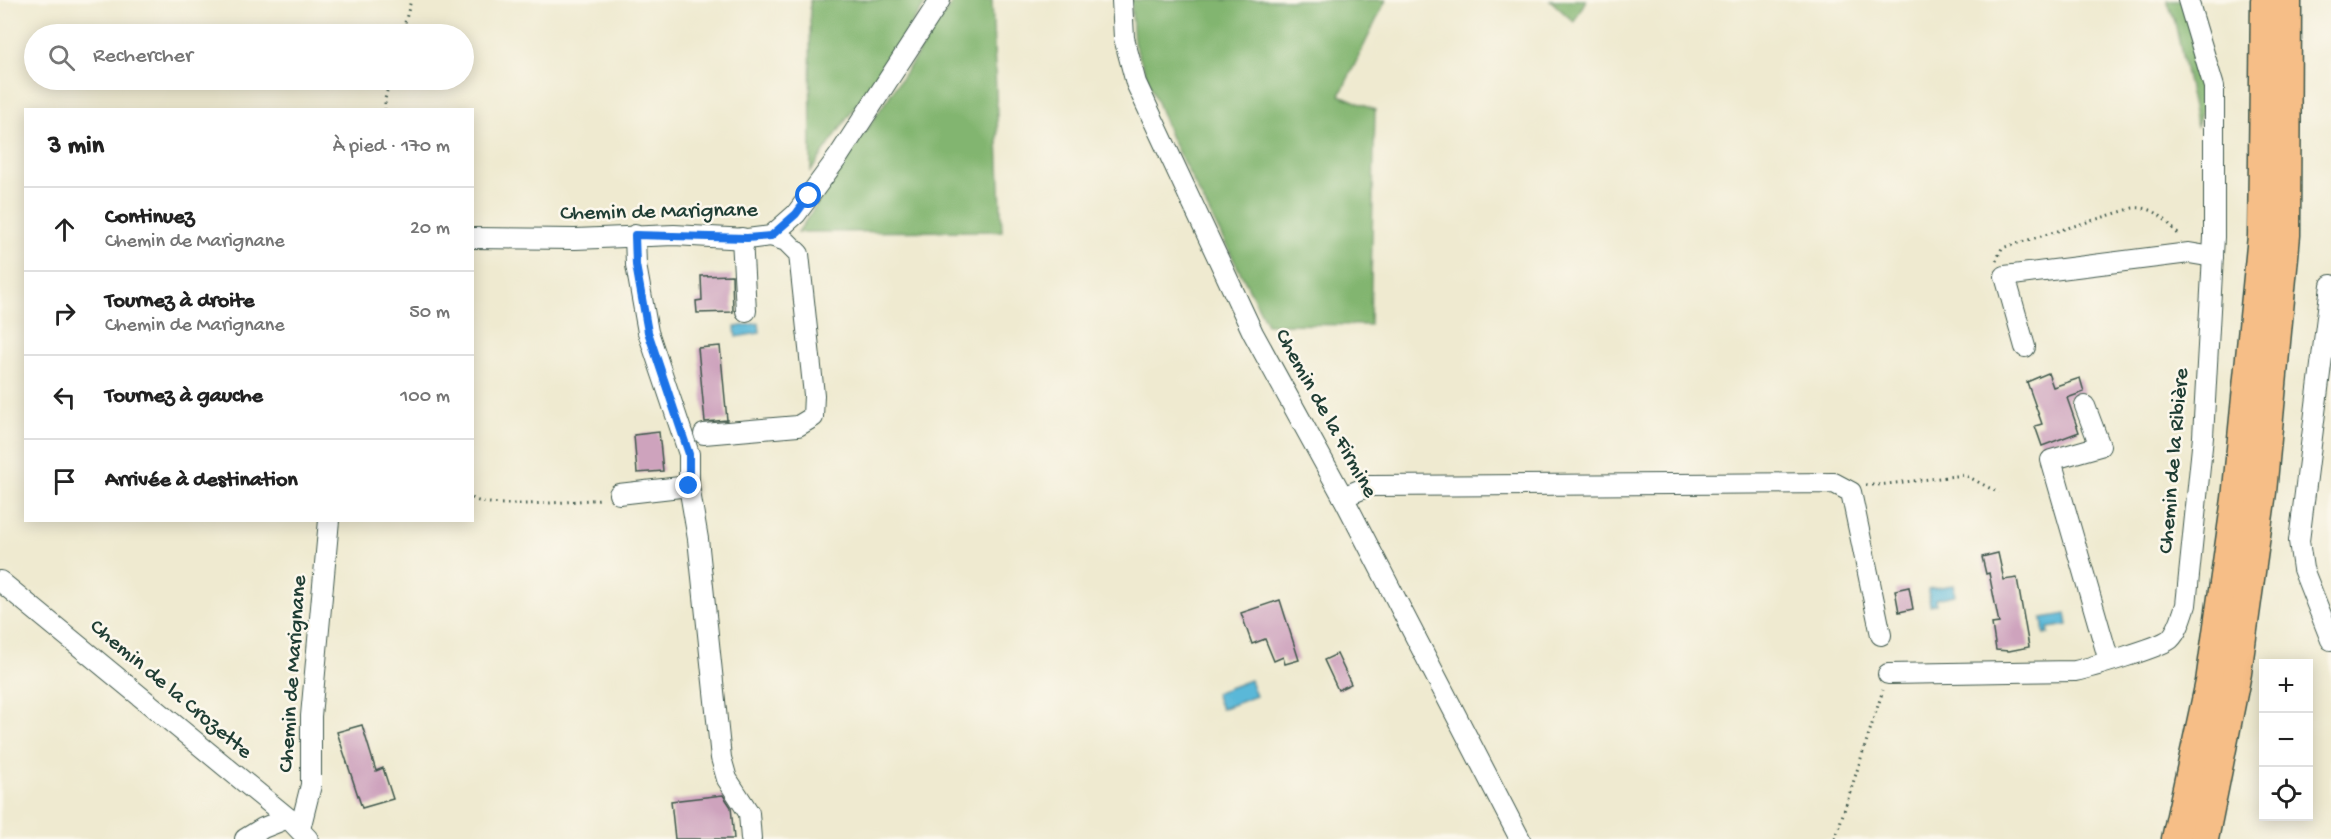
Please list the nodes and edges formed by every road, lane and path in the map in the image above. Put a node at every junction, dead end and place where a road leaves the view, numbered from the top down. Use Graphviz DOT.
graph roads {
  1 [pos="411,0"];
  2 [pos="940,0"];
  3 [pos="1122,0"];
  4 [pos="2188,0"];
  5 [pos="2265,0"];
  6 [pos="2288,0"];
  7 [pos="405,24"];
  8 [pos="387,90"];
  9 [pos="385,108"];
  10 [pos="635,235"];
  11 [pos="771,236"];
  12 [pos="474,238"];
  13 [pos="742,238"];
  14 [pos="2207,256"];
  15 [pos="2005,276"];
  16 [pos="2331,285"];
  17 [pos="746,311"];
  18 [pos="2025,347"];
  19 [pos="2085,406"];
  20 [pos="704,434"];
  21 [pos="1834,483"];
  22 [pos="689,486"];
  23 [pos="619,494"];
  24 [pos="1999,494"];
  25 [pos="1343,497"];
  26 [pos="474,500"];
  27 [pos="329,522"];
  28 [pos="0,581"];
  29 [pos="1881,635"];
  30 [pos="2331,640"];
  31 [pos="2109,661"];
  32 [pos="1888,674"];
  33 [pos="299,829"];
  34 [pos="245,839"];
  35 [pos="751,839"];
  36 [pos="1520,839"];
  37 [pos="1835,839"];
  38 [pos="2176,839"];
  39 [pos="2204,839"];
  1 -- 7 [label="path"];
  2 -- 11 [label="street, Chemin de Marignane"];
  3 -- 25 [label="street, Chemin de la Firmine"];
  4 -- 14 [label="street, Chemin de la Ribière"];
  5 -- 38 [label="highway"];
  6 -- 39 [label="highway"];
  8 -- 9 [label="path"];
  10 -- 12 [label="street, Chemin de Marignane"];
  10 -- 13 [label="street, Chemin de Marignane"];
  10 -- 22 [label="street"];
  11 -- 13 [label="street, Chemin de Marignane"];
  11 -- 20 [label="street"];
  13 -- 17 [label="street"];
  14 -- 15 [label="street"];
  14 -- 15 [label="path"];
  14 -- 31 [label="street, Chemin de la Ribière"];
  15 -- 18 [label="street"];
  16 -- 30 [label="street"];
  19 -- 31 [label="street"];
  21 -- 24 [label="path"];
  21 -- 25 [label="street"];
  21 -- 29 [label="street"];
  22 -- 23 [label="street"];
  22 -- 35 [label="street"];
  23 -- 26 [label="path"];
  25 -- 36 [label="street, Chemin de la Firmine"];
  27 -- 33 [label="street, Chemin de Marignane"];
  28 -- 33 [label="street, Chemin de la Crozette"];
  31 -- 32 [label="street, Chemin de la Ribière"];
  32 -- 37 [label="path"];
  33 -- 34 [label="street"];
}
